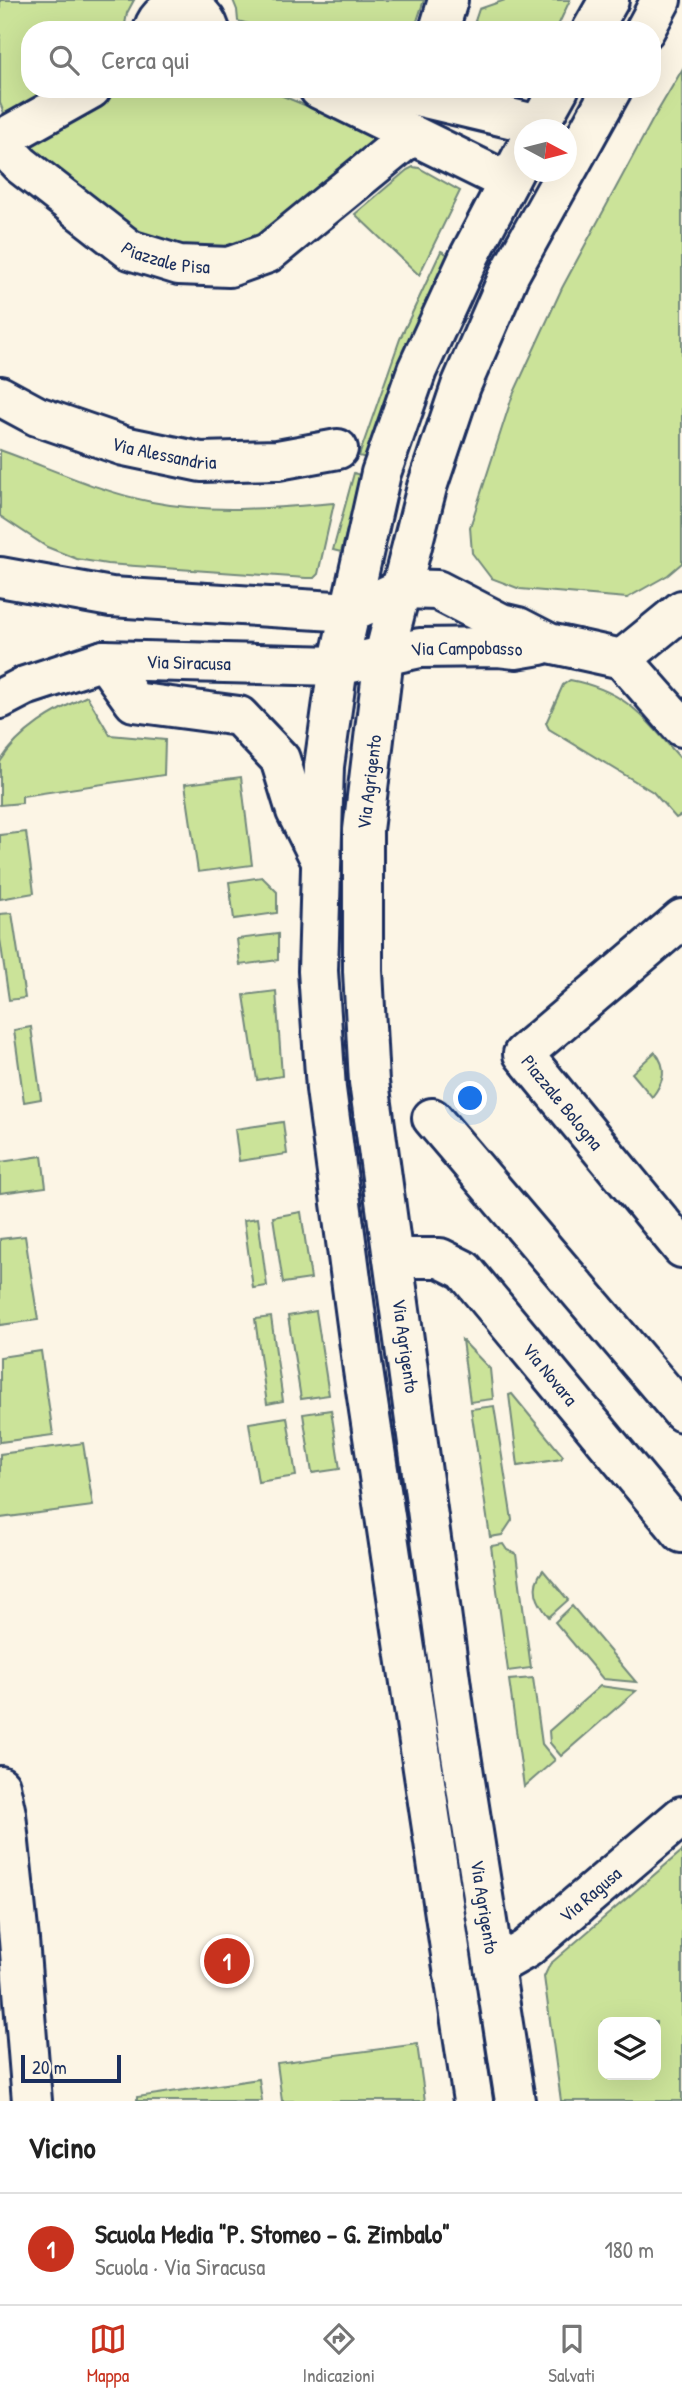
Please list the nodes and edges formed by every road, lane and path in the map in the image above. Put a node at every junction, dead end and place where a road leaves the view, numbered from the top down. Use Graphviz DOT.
graph roads {
  1 [pos="448,0"];
  2 [pos="609,0"];
  3 [pos="661,0"];
  4 [pos="165,13"];
  5 [pos="206,21"];
  6 [pos="442,21"];
  7 [pos="597,21"];
  8 [pos="650,21"];
  9 [pos="75,98"];
  10 [pos="336,98"];
  11 [pos="424,98"];
  12 [pos="554,98"];
  13 [pos="607,98"];
  14 [pos="542,119"];
  15 [pos="412,135"];
  16 [pos="514,141"];
  17 [pos="0,142"];
  18 [pos="514,146"];
  19 [pos="514,172"];
  20 [pos="0,396"];
  21 [pos="338,449"];
  22 [pos="0,577"];
  23 [pos="401,589"];
  24 [pos="682,610"];
  25 [pos="351,612"];
  26 [pos="549,643"];
  27 [pos="384,656"];
  28 [pos="622,659"];
  29 [pos="104,660"];
  30 [pos="242,664"];
  31 [pos="338,666"];
  32 [pos="0,699"];
  33 [pos="239,716"];
  34 [pos="682,727"];
  35 [pos="321,860"];
  36 [pos="682,919"];
  37 [pos="432,1118"];
  38 [pos="682,1248"];
  39 [pos="394,1258"];
  40 [pos="682,1412"];
  41 [pos="682,1533"];
  42 [pos="0,1786"];
  43 [pos="682,1816"];
  44 [pos="494,1967"];
  45 [pos="0,2017"];
  46 [pos="27,2049"];
  47 [pos="32,2101"];
  48 [pos="473,2101"];
  49 [pos="515,2101"];
  1 -- 6 [label="street"];
  2 -- 7 [label="street"];
  3 -- 8 [label="street"];
  4 -- 5 [label="street"];
  9 -- 17 [label="street, Piazzale Pisa"];
  10 -- 15 [label="street"];
  11 -- 16 [label="street"];
  12 -- 14 [label="street, Via Agrigento"];
  13 -- 23 [label="street, Via Agrigento"];
  15 -- 17 [label="street, Piazzale Pisa"];
  15 -- 18 [label="street"];
  19 -- 25 [label="street, Via Agrigento"];
  20 -- 21 [label="street, Via Alessandria"];
  22 -- 25 [label="street"];
  23 -- 25 [label="street"];
  23 -- 26 [label="street, Via Campobasso"];
  23 -- 27 [label="street, Via Agrigento"];
  24 -- 28 [label="street"];
  25 -- 31 [label="street, Via Agrigento"];
  26 -- 27 [label="street, Via Campobasso"];
  26 -- 28 [label="street, Via Campobasso"];
  27 -- 31 [label="street, Via Siracusa"];
  27 -- 39 [label="street, Via Agrigento"];
  28 -- 34 [label="street"];
  29 -- 30 [label="street, Via Siracusa"];
  29 -- 32 [label="street, Via Siracusa"];
  29 -- 33 [label="street"];
  30 -- 31 [label="street, Via Siracusa"];
  30 -- 33 [label="street"];
  31 -- 35 [label="street, Via Agrigento"];
  33 -- 35 [label="street"];
  35 -- 48 [label="street, Via Agrigento"];
  36 -- 38 [label="street, Piazzale Bologna"];
  37 -- 40 [label="street"];
  39 -- 41 [label="street, Via Novara"];
  39 -- 44 [label="street, Via Agrigento"];
  42 -- 46 [label="street"];
  43 -- 44 [label="street, Via Ragusa"];
  44 -- 49 [label="street, Via Agrigento"];
  45 -- 46 [label="street"];
  46 -- 47 [label="street"];
}
